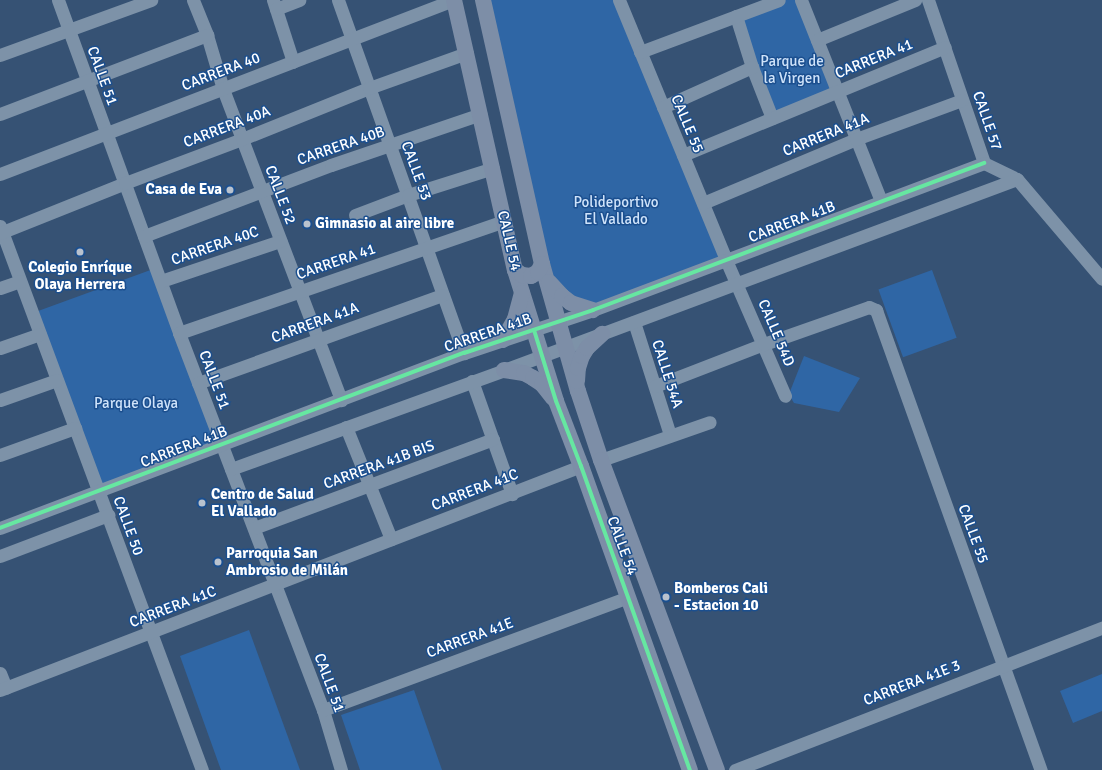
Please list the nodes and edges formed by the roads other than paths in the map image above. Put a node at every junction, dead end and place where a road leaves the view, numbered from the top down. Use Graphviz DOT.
graph roads {
  1 [pos="58,0"];
  2 [pos="151,0"];
  3 [pos="193,0"];
  4 [pos="299,0"];
  5 [pos="338,0"];
  6 [pos="454,0"];
  7 [pos="483,0"];
  8 [pos="620,0"];
  9 [pos="779,0"];
  10 [pos="801,0"];
  11 [pos="916,0"];
  12 [pos="928,0"];
  13 [pos="129,4"];
  14 [pos="274,5"];
  15 [pos="736,16"];
  16 [pos="69,30"];
  17 [pos="207,35"];
  18 [pos="352,39"];
  19 [pos="817,40"];
  20 [pos="945,47"];
  21 [pos="640,52"];
  22 [pos="467,53"];
  23 [pos="0,55"];
  24 [pos="293,62"];
  25 [pos="752,67"];
  26 [pos="87,81"];
  27 [pos="369,88"];
  28 [pos="222,89"];
  29 [pos="837,91"];
  30 [pos="962,100"];
  31 [pos="663,107"];
  32 [pos="0,114"];
  33 [pos="481,114"];
  34 [pos="772,118"];
  35 [pos="107,133"];
  36 [pos="856,138"];
  37 [pos="242,139"];
  38 [pos="390,145"];
  39 [pos="683,155"];
  40 [pos="984,163"];
  41 [pos="493,168"];
  42 [pos="0,174"];
  43 [pos="1016,179"];
  44 [pos="125,183"];
  45 [pos="262,191"];
  46 [pos="408,195"];
  47 [pos="881,201"];
  48 [pos="703,203"];
  49 [pos="355,215"];
  50 [pos="504,221"];
  51 [pos="1,231"];
  52 [pos="144,236"];
  53 [pos="280,240"];
  54 [pos="426,248"];
  55 [pos="726,260"];
  56 [pos="542,264"];
  57 [pos="515,270"];
  58 [pos="547,279"];
  59 [pos="1102,279"];
  60 [pos="20,281"];
  61 [pos="161,281"];
  62 [pos="738,283"];
  63 [pos="0,288"];
  64 [pos="300,292"];
  65 [pos="522,293"];
  66 [pos="443,295"];
  67 [pos="593,310"];
  68 [pos="558,321"];
  69 [pos="634,322"];
  70 [pos="534,330"];
  71 [pos="180,333"];
  72 [pos="40,334"];
  73 [pos="602,334"];
  74 [pos="318,340"];
  75 [pos="503,340"];
  76 [pos="764,344"];
  77 [pos="565,347"];
  78 [pos="0,348"];
  79 [pos="464,354"];
  80 [pos="542,356"];
  81 [pos="504,370"];
  82 [pos="57,380"];
  83 [pos="472,381"];
  84 [pos="198,382"];
  85 [pos="655,386"];
  86 [pos="578,391"];
  87 [pos="785,396"];
  88 [pos="0,400"];
  89 [pos="341,400"];
  90 [pos="556,401"];
  91 [pos="710,422"];
  92 [pos="346,427"];
  93 [pos="75,428"];
  94 [pos="670,435"];
  95 [pos="493,440"];
  96 [pos="222,445"];
  97 [pos="0,455"];
  98 [pos="601,460"];
  99 [pos="581,466"];
  100 [pos="231,469"];
  101 [pos="369,485"];
  102 [pos="99,492"];
  103 [pos="512,494"];
  104 [pos="108,515"];
  105 [pos="0,528"];
  106 [pos="254,528"];
  107 [pos="391,539"];
  108 [pos="0,556"];
  109 [pos="276,584"];
  110 [pos="628,597"];
  111 [pos="1102,628"];
  112 [pos="151,633"];
  113 [pos="1003,665"];
  114 [pos="0,673"];
  115 [pos="3,689"];
  116 [pos="323,710"];
  117 [pos="202,770"];
  118 [pos="341,770"];
  119 [pos="690,770"];
  120 [pos="717,770"];
  121 [pos="735,770"];
  122 [pos="1041,770"];
  1 -- 16 [label="street, CALLE 51"];
  2 -- 13 [label="street"];
  3 -- 17 [label="street, CALLE 52"];
  4 -- 14 [label="street"];
  5 -- 18 [label="street, CALLE 53"];
  6 -- 18 [label="street, CARRERA 40"];
  6 -- 22 [label="main road, CALLE 54"];
  7 -- 56 [label="main road, CALLE 54"];
  8 -- 21 [label="street, CALLE 55"];
  9 -- 15 [label="street"];
  10 -- 19 [label="street"];
  11 -- 19 [label="street"];
  12 -- 20 [label="street, CALLE 57"];
  13 -- 16 [label="street"];
  14 -- 24 [label="street"];
  15 -- 21 [label="street"];
  15 -- 25 [label="street"];
  16 -- 23 [label="street"];
  16 -- 26 [label="street, CALLE 51"];
  17 -- 26 [label="street"];
  17 -- 28 [label="street, CALLE 52"];
  18 -- 24 [label="street, CARRERA 40"];
  18 -- 27 [label="street, CALLE 53"];
  19 -- 29 [label="street"];
  20 -- 29 [label="street, CARRERA 41"];
  20 -- 30 [label="street, CALLE 57"];
  21 -- 31 [label="street, CALLE 55"];
  22 -- 27 [label="street, CARRERA 40A"];
  22 -- 33 [label="main road, CALLE 54"];
  24 -- 28 [label="street, CARRERA 40"];
  25 -- 31 [label="street"];
  25 -- 34 [label="street"];
  26 -- 32 [label="street"];
  26 -- 35 [label="street, CALLE 51"];
  27 -- 37 [label="street, CARRERA 40A"];
  27 -- 38 [label="street, CALLE 53"];
  28 -- 35 [label="street, CARRERA 40"];
  28 -- 37 [label="street, CALLE 52"];
  29 -- 34 [label="street, CARRERA 41"];
  29 -- 36 [label="street"];
  30 -- 36 [label="street, CARRERA 41A"];
  30 -- 40 [label="street, CALLE 57"];
  31 -- 39 [label="street, CALLE 55"];
  33 -- 38 [label="street, CARRERA 40B"];
  33 -- 41 [label="main road, CALLE 54"];
  34 -- 39 [label="street, CARRERA 41"];
  35 -- 42 [label="street, CARRERA 40"];
  35 -- 44 [label="street, CALLE 51"];
  36 -- 47 [label="street"];
  36 -- 48 [label="street, CARRERA 41A"];
  37 -- 44 [label="street, CARRERA 40A"];
  37 -- 45 [label="street, CALLE 52"];
  38 -- 45 [label="street, CARRERA 40B"];
  38 -- 46 [label="street, CALLE 53"];
  39 -- 48 [label="street, CALLE 55"];
  40 -- 43 [label="street, CALLE 57"];
  40 -- 47 [label="street, CARRERA 41B"];
  41 -- 46 [label="street"];
  41 -- 50 [label="main road, CALLE 54"];
  43 -- 59 [label="street, CALLE 57"];
  43 -- 62 [label="street"];
  44 -- 51 [label="street, CARRERA 40A"];
  44 -- 52 [label="street, CALLE 51"];
  45 -- 52 [label="street, CARRERA 40B"];
  45 -- 53 [label="street, CALLE 52"];
  46 -- 49 [label="street"];
  46 -- 54 [label="street, CALLE 53"];
  47 -- 55 [label="street, CARRERA 41B"];
  48 -- 55 [label="street, CALLE 55"];
  50 -- 54 [label="street, CARRERA 41"];
  50 -- 57 [label="main road, CALLE 54"];
  51 -- 60 [label="street, CALLE 50"];
  52 -- 61 [label="street, CALLE 51"];
  53 -- 61 [label="street, CARRERA 40C"];
  53 -- 64 [label="street, CALLE 52"];
  54 -- 64 [label="street, CARRERA 41"];
  54 -- 66 [label="street, CALLE 53"];
  55 -- 62 [label="street, CALLE 54D"];
  55 -- 67 [label="street, CARRERA 41B"];
  56 -- 57 [label="main road"];
  56 -- 58 [label="main road, CALLE 54"];
  57 -- 65 [label="main road, CALLE 54"];
  58 -- 67 [label="main road"];
  58 -- 68 [label="main road, CALLE 54"];
  60 -- 63 [label="street"];
  60 -- 72 [label="street, CALLE 50"];
  61 -- 71 [label="street, CALLE 51"];
  62 -- 69 [label="street"];
  62 -- 76 [label="street, CALLE 54D"];
  64 -- 71 [label="street, CARRERA 41"];
  64 -- 74 [label="street, CALLE 52"];
  65 -- 70 [label="main road, CALLE 54"];
  65 -- 75 [label="main road"];
  66 -- 74 [label="street, CARRERA 41A"];
  66 -- 79 [label="street, CALLE 53"];
  67 -- 68 [label="street, CARRERA 41B"];
  68 -- 70 [label="street, CARRERA 41B"];
  68 -- 77 [label="main road, CALLE 54"];
  69 -- 73 [label="street"];
  69 -- 85 [label="street, CALLE 54A"];
  70 -- 75 [label="street, CARRERA 41B"];
  70 -- 80 [label="main road, CALLE 54"];
  71 -- 84 [label="street, CALLE 51"];
  72 -- 78 [label="street"];
  72 -- 82 [label="street, CALLE 50"];
  73 -- 77 [label="street"];
  73 -- 86 [label="main road"];
  74 -- 84 [label="street, CARRERA 41A"];
  74 -- 89 [label="street, CALLE 52"];
  75 -- 79 [label="street, CARRERA 41B"];
  76 -- 85 [label="street"];
  76 -- 87 [label="street, CALLE 54D"];
  76 -- 113 [label="street, CALLE 55"];
  77 -- 80 [label="street"];
  77 -- 86 [label="main road, CALLE 54"];
  79 -- 89 [label="street, CARRERA 41B"];
  80 -- 81 [label="street"];
  80 -- 90 [label="main road, CALLE 54"];
  81 -- 83 [label="street"];
  81 -- 90 [label="main road"];
  82 -- 88 [label="street"];
  82 -- 93 [label="street, CALLE 50"];
  83 -- 92 [label="street"];
  83 -- 95 [label="street"];
  84 -- 96 [label="street, CALLE 51"];
  85 -- 94 [label="street, CALLE 54A"];
  86 -- 98 [label="main road, CALLE 54"];
  89 -- 96 [label="street, CARRERA 41B"];
  90 -- 99 [label="main road, CALLE 54"];
  91 -- 94 [label="street"];
  92 -- 100 [label="street"];
  92 -- 101 [label="street"];
  93 -- 97 [label="street"];
  93 -- 102 [label="street, CALLE 50"];
  94 -- 98 [label="street"];
  95 -- 101 [label="street, CARRERA 41B BIS"];
  95 -- 103 [label="street"];
  96 -- 100 [label="street, CALLE 51"];
  96 -- 102 [label="street, CARRERA 41B"];
  98 -- 120 [label="main road, CALLE 54"];
  99 -- 103 [label="street, CARRERA 41C"];
  99 -- 110 [label="main road, CALLE 54"];
  100 -- 106 [label="street, CALLE 51"];
  101 -- 106 [label="street, CARRERA 41B BIS"];
  101 -- 107 [label="street"];
  102 -- 104 [label="street, CALLE 50"];
  102 -- 105 [label="street, CARRERA 41B"];
  103 -- 107 [label="street, CARRERA 41C"];
  104 -- 108 [label="street"];
  104 -- 112 [label="street, CALLE 50"];
  106 -- 109 [label="street, CALLE 51"];
  107 -- 109 [label="street, CARRERA 41C"];
  109 -- 112 [label="street, CARRERA 41C"];
  109 -- 116 [label="street, CALLE 51"];
  110 -- 116 [label="street, CARRERA 41E"];
  110 -- 119 [label="main road, CALLE 54"];
  111 -- 113 [label="street, CARRERA 41E 3"];
  112 -- 115 [label="street, CARRERA 41C"];
  112 -- 117 [label="street, CALLE 50"];
  113 -- 121 [label="street, CARRERA 41E 3"];
  113 -- 122 [label="street, CALLE 55"];
  114 -- 115 [label="street"];
  116 -- 118 [label="street, CALLE 51"];
}
